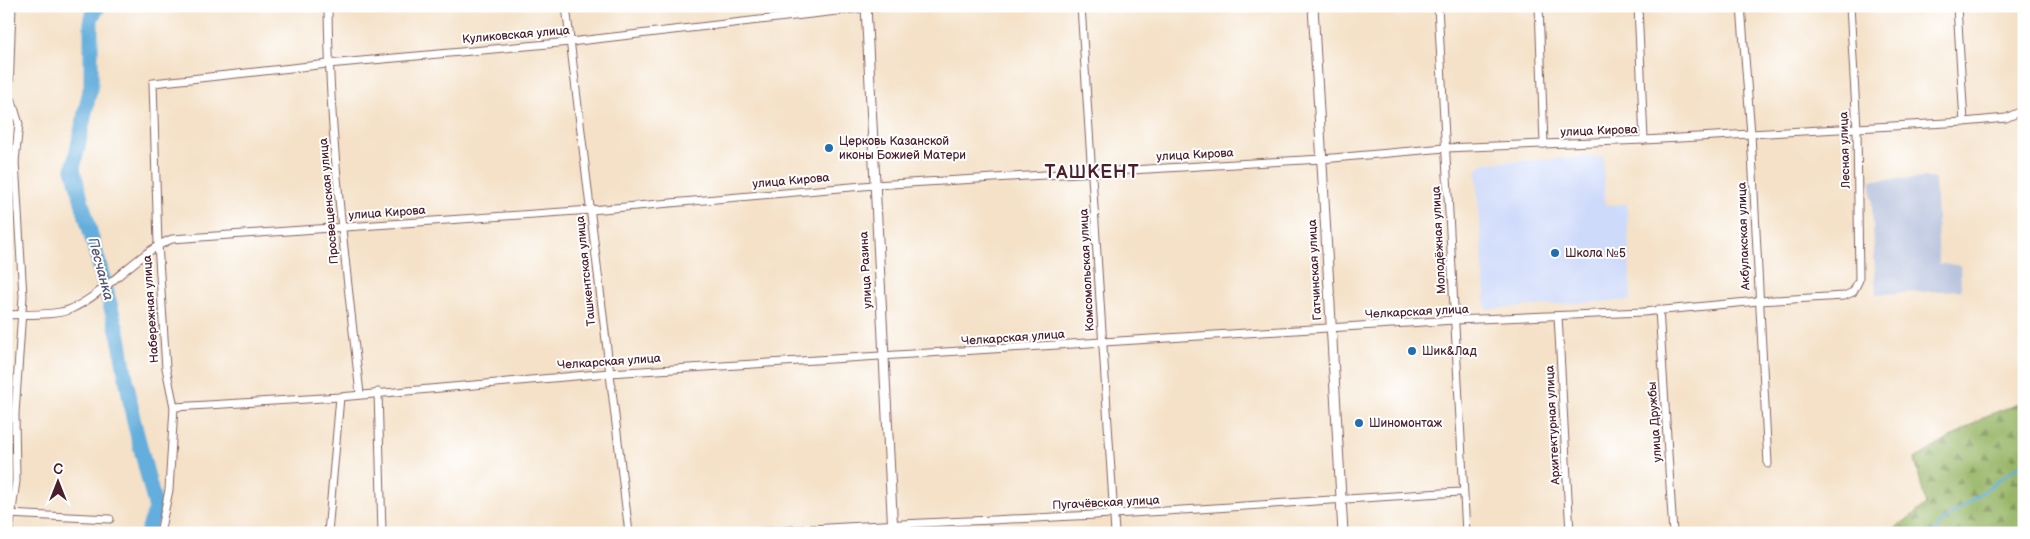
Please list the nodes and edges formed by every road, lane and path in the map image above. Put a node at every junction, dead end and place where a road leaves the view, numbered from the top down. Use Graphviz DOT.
graph roads {
  1 [pos="328,6"];
  2 [pos="566,6"];
  3 [pos="880,6"];
  4 [pos="1081,6"];
  5 [pos="1313,6"];
  6 [pos="1438,6"];
  7 [pos="1539,6"];
  8 [pos="1638,6"];
  9 [pos="1741,6"];
  10 [pos="1850,6"];
  11 [pos="1957,6"];
  12 [pos="10,7"];
  13 [pos="866,7"];
  14 [pos="570,42"];
  15 [pos="328,64"];
  16 [pos="153,83"];
  17 [pos="2024,110"];
  18 [pos="1964,122"];
  19 [pos="1857,129"];
  20 [pos="1751,134"];
  21 [pos="1644,140"];
  22 [pos="1544,144"];
  23 [pos="1445,148"];
  24 [pos="1322,159"];
  25 [pos="6,161"];
  26 [pos="15,161"];
  27 [pos="1092,172"];
  28 [pos="874,185"];
  29 [pos="591,210"];
  30 [pos="341,228"];
  31 [pos="158,244"];
  32 [pos="1853,292"];
  33 [pos="1758,301"];
  34 [pos="1659,309"];
  35 [pos="22,314"];
  36 [pos="6,315"];
  37 [pos="1558,316"];
  38 [pos="1455,320"];
  39 [pos="1330,329"];
  40 [pos="1102,344"];
  41 [pos="883,358"];
  42 [pos="609,373"];
  43 [pos="378,392"];
  44 [pos="360,394"];
  45 [pos="340,397"];
  46 [pos="174,407"];
  47 [pos="1768,464"];
  48 [pos="1463,492"];
  49 [pos="1340,498"];
  50 [pos="8,514"];
  51 [pos="1113,514"];
  52 [pos="110,518"];
  53 [pos="892,523"];
  54 [pos="9,533"];
  55 [pos="160,533"];
  56 [pos="328,533"];
  57 [pos="382,533"];
  58 [pos="629,533"];
  59 [pos="750,533"];
  60 [pos="893,533"];
  61 [pos="1115,533"];
  62 [pos="1343,533"];
  63 [pos="1466,533"];
  64 [pos="1570,533"];
  65 [pos="1673,533"];
  1 -- 15 [label="street, Просвещенская улица"];
  2 -- 14 [label="street, Ташкентская улица"];
  3 -- 13 [label="street, Куликовская улица"];
  4 -- 27 [label="street, Комсомольская улица"];
  5 -- 24 [label="street, Гатчинская улица"];
  6 -- 23 [label="street, Молодёжная улица"];
  7 -- 22 [label="street"];
  8 -- 21 [label="street"];
  9 -- 20 [label="street, Акбулакская улица"];
  10 -- 19 [label="street, Лесная улица"];
  11 -- 18 [label="street"];
  12 -- 26 [label="street"];
  13 -- 14 [label="street, Куликовская улица"];
  13 -- 28 [label="street, улица Разина"];
  14 -- 15 [label="street, Куликовская улица"];
  14 -- 29 [label="street, Ташкентская улица"];
  15 -- 16 [label="street, Куликовская улица"];
  15 -- 30 [label="street, Просвещенская улица"];
  16 -- 31 [label="street, Набережная улица"];
  17 -- 18 [label="street, улица Кирова"];
  18 -- 19 [label="street, улица Кирова"];
  19 -- 20 [label="street, улица Кирова"];
  19 -- 32 [label="street, Лесная улица"];
  20 -- 21 [label="street, улица Кирова"];
  20 -- 33 [label="street, Акбулакская улица"];
  21 -- 22 [label="street, улица Кирова"];
  22 -- 23 [label="street, улица Кирова"];
  23 -- 24 [label="street, улица Кирова"];
  23 -- 38 [label="street, Молодёжная улица"];
  24 -- 27 [label="street, улица Кирова"];
  24 -- 39 [label="street, Гатчинская улица"];
  25 -- 26 [label="street"];
  26 -- 35 [label="street"];
  27 -- 28 [label="street, улица Кирова"];
  27 -- 40 [label="street, Комсомольская улица"];
  28 -- 29 [label="street, улица Кирова"];
  28 -- 41 [label="street, улица Разина"];
  29 -- 30 [label="street, улица Кирова"];
  29 -- 42 [label="street, Ташкентская улица"];
  30 -- 31 [label="street, улица Кирова"];
  30 -- 44 [label="street, Просвещенская улица"];
  31 -- 35 [label="street"];
  31 -- 46 [label="street, Набережная улица"];
  32 -- 33 [label="street, Челкарская улица"];
  33 -- 34 [label="street, Челкарская улица"];
  33 -- 47 [label="street, Акбулакская улица"];
  34 -- 37 [label="street, Челкарская улица"];
  34 -- 65 [label="street, улица Дружбы"];
  35 -- 36 [label="street"];
  35 -- 50 [label="street"];
  37 -- 38 [label="street, Челкарская улица"];
  37 -- 64 [label="street, Архитектурная улица"];
  38 -- 39 [label="street, Челкарская улица"];
  38 -- 48 [label="street, Молодёжная улица"];
  39 -- 40 [label="street, Челкарская улица"];
  39 -- 49 [label="street, Гатчинская улица"];
  40 -- 41 [label="street, Челкарская улица"];
  40 -- 51 [label="street, Комсомольская улица"];
  41 -- 42 [label="street, Челкарская улица"];
  41 -- 53 [label="street, улица Разина"];
  42 -- 43 [label="street, Челкарская улица"];
  42 -- 58 [label="street, Ташкентская улица"];
  43 -- 44 [label="street, Челкарская улица"];
  43 -- 57 [label="street"];
  44 -- 45 [label="street, Челкарская улица"];
  45 -- 46 [label="street, Челкарская улица"];
  45 -- 56 [label="street"];
  46 -- 55 [label="street, Набережная улица"];
  48 -- 49 [label="street, Пугачёвская улица"];
  48 -- 63 [label="street, Молодёжная улица"];
  49 -- 51 [label="street, Пугачёвская улица"];
  49 -- 62 [label="street, Гатчинская улица"];
  50 -- 52 [label="street"];
  50 -- 54 [label="street"];
  51 -- 53 [label="street, Пугачёвская улица"];
  51 -- 61 [label="street, Комсомольская улица"];
  53 -- 59 [label="street, Пугачёвская улица"];
  53 -- 60 [label="street, улица Разина"];
}
